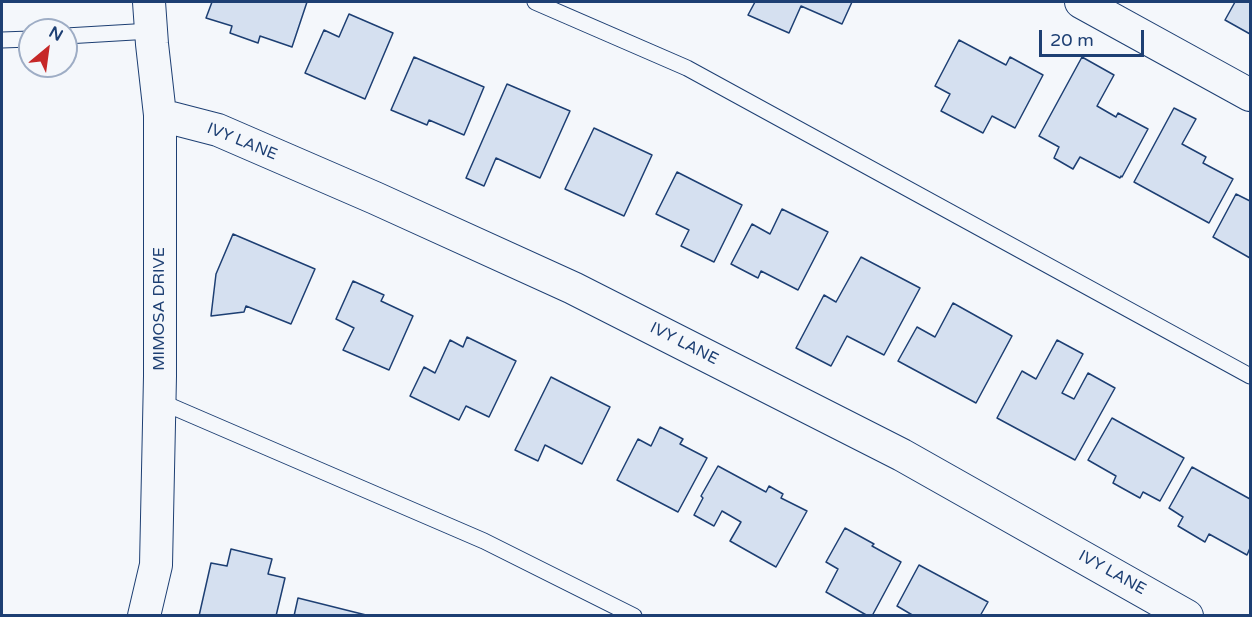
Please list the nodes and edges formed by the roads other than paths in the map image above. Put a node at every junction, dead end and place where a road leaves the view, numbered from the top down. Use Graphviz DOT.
graph roads {
  1 [pos="535,2"];
  2 [pos="1081,2"];
  3 [pos="150,16"];
  4 [pos="78,33"];
  5 [pos="18,39"];
  6 [pos="2,40"];
  7 [pos="1251,95"];
  8 [pos="160,115"];
  9 [pos="1251,376"];
  10 [pos="159,401"];
  11 [pos="144,615"];
  12 [pos="633,615"];
  13 [pos="1187,615"];
  1 -- 9 [label="lane"];
  2 -- 7 [label="street"];
  3 -- 4 [label="lane"];
  3 -- 8 [label="street, MIMOSA DRIVE"];
  5 -- 6 [label="lane"];
  8 -- 10 [label="street, MIMOSA DRIVE"];
  8 -- 13 [label="street, IVY LANE"];
  10 -- 11 [label="street, MIMOSA DRIVE"];
  10 -- 12 [label="lane"];
}
